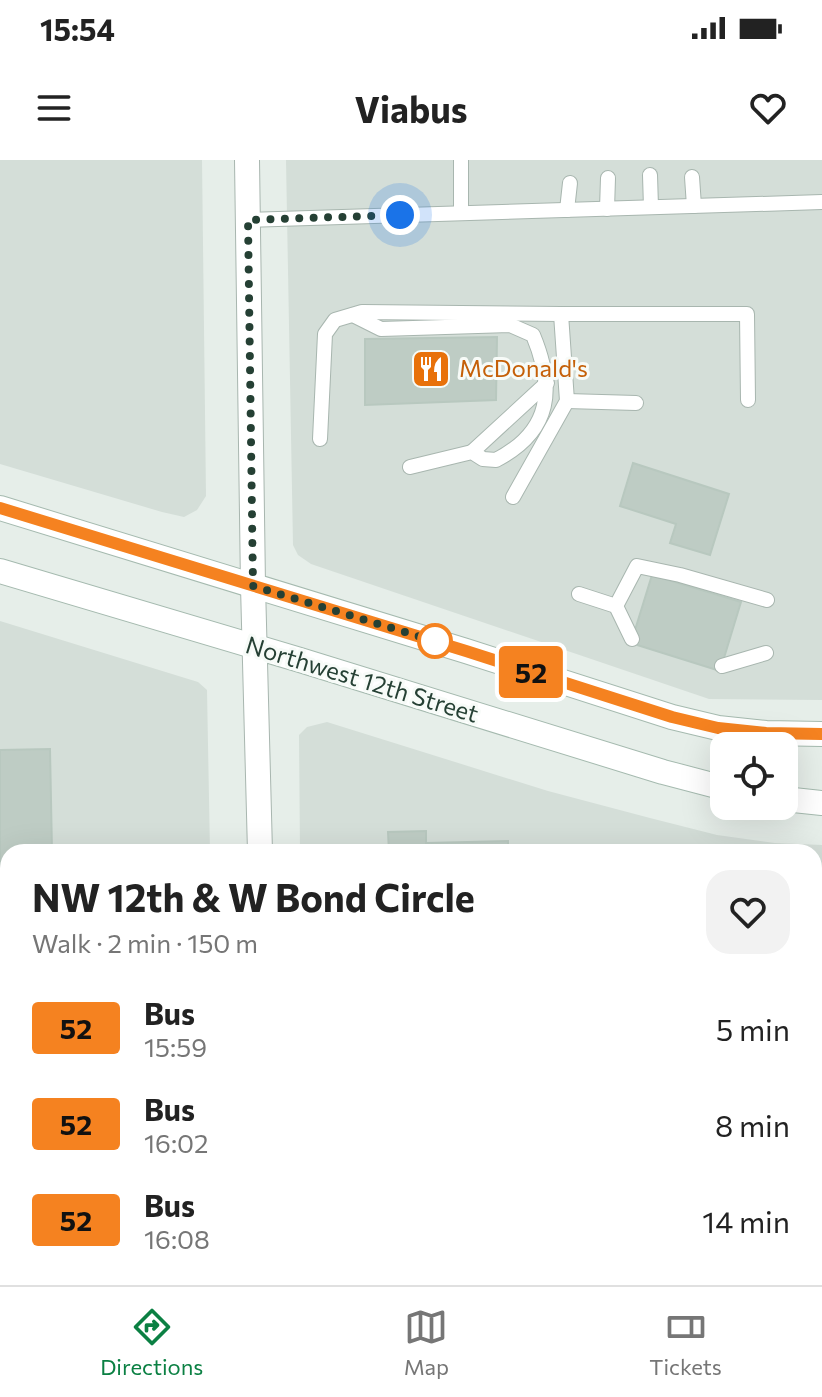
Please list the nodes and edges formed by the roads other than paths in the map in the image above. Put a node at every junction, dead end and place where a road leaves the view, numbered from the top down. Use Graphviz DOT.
graph roads {
  1 [pos="247,160"];
  2 [pos="461,160"];
  3 [pos="650,175"];
  4 [pos="692,177"];
  5 [pos="608,178"];
  6 [pos="570,183"];
  7 [pos="822,202"];
  8 [pos="694,206"];
  9 [pos="651,207"];
  10 [pos="607,209"];
  11 [pos="567,210"];
  12 [pos="461,213"];
  13 [pos="248,220"];
  14 [pos="561,314"];
  15 [pos="353,315"];
  16 [pos="547,383"];
  17 [pos="748,400"];
  18 [pos="567,401"];
  19 [pos="636,403"];
  20 [pos="320,439"];
  21 [pos="472,452"];
  22 [pos="410,467"];
  23 [pos="513,497"];
  24 [pos="0,508"];
  25 [pos="0,571"];
  26 [pos="253,586"];
  27 [pos="579,594"];
  28 [pos="767,600"];
  29 [pos="616,606"];
  30 [pos="632,639"];
  31 [pos="254,648"];
  32 [pos="766,653"];
  33 [pos="722,666"];
  34 [pos="822,734"];
  35 [pos="710,784"];
  36 [pos="798,800"];
  37 [pos="822,803"];
  38 [pos="260,844"];
  1 -- 13 [label="main road"];
  2 -- 12 [label="lane"];
  3 -- 9 [label="lane"];
  4 -- 8 [label="lane"];
  5 -- 10 [label="lane"];
  6 -- 11 [label="lane"];
  7 -- 8 [label="lane"];
  8 -- 9 [label="lane"];
  9 -- 10 [label="lane"];
  10 -- 11 [label="lane"];
  11 -- 12 [label="lane"];
  12 -- 13 [label="lane"];
  13 -- 26 [label="main road"];
  14 -- 15 [label="lane"];
  14 -- 17 [label="lane"];
  14 -- 18 [label="lane"];
  15 -- 16 [label="lane"];
  15 -- 20 [label="lane"];
  16 -- 21 [label="lane"];
  16 -- 21 [label="lane"];
  18 -- 19 [label="lane"];
  18 -- 23 [label="lane"];
  21 -- 22 [label="lane"];
  24 -- 26 [label="main road"];
  25 -- 31 [label="main road, Northwest 12th Street"];
  26 -- 31 [label="main road"];
  26 -- 34 [label="main road"];
  27 -- 29 [label="lane"];
  28 -- 29 [label="lane"];
  29 -- 30 [label="lane"];
  31 -- 35 [label="main road, Northwest 12th Street"];
  31 -- 38 [label="main road"];
  32 -- 33 [label="lane"];
  36 -- 37 [label="main road"];
}
